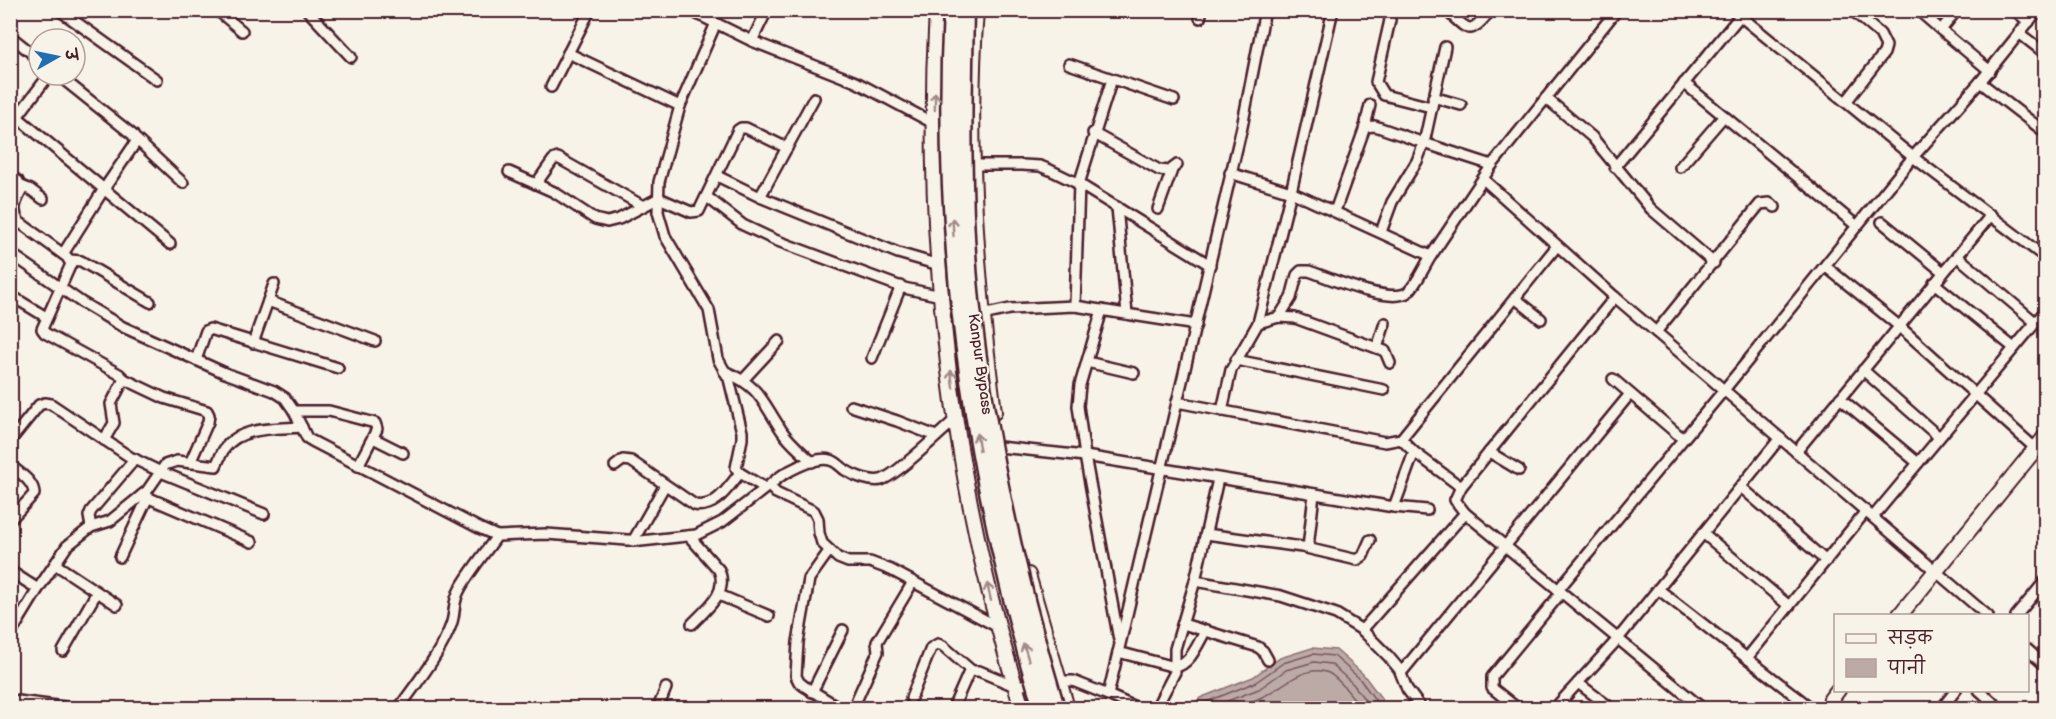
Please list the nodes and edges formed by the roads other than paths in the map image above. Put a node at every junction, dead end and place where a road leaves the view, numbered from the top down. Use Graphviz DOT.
graph roads {
  1 [pos="58,10"];
  2 [pos="217,10"];
  3 [pos="307,10"];
  4 [pos="590,10"];
  5 [pos="689,10"];
  6 [pos="767,10"];
  7 [pos="937,10"];
  8 [pos="952,10"];
  9 [pos="965,10"];
  10 [pos="976,10"];
  11 [pos="1265,10"];
  12 [pos="1334,10"];
  13 [pos="1388,10"];
  14 [pos="1446,10"];
  15 [pos="1491,10"];
  16 [pos="1617,10"];
  17 [pos="1852,10"];
  18 [pos="1918,10"];
  19 [pos="1957,10"];
  20 [pos="2014,10"];
  21 [pos="2038,10"];
  22 [pos="1736,13"];
  23 [pos="2029,22"];
  24 [pos="716,23"];
  25 [pos="1941,30"];
  26 [pos="243,32"];
  27 [pos="2019,33"];
  28 [pos="10,36"];
  29 [pos="752,41"];
  30 [pos="1445,47"];
  31 [pos="27,49"];
  32 [pos="568,53"];
  33 [pos="2046,54"];
  34 [pos="351,57"];
  35 [pos="1069,64"];
  36 [pos="1990,70"];
  37 [pos="157,80"];
  38 [pos="1112,80"];
  39 [pos="1980,82"];
  40 [pos="1684,83"];
  41 [pos="38,87"];
  42 [pos="73,87"];
  43 [pos="551,87"];
  44 [pos="814,98"];
  45 [pos="1546,98"];
  46 [pos="1174,100"];
  47 [pos="1432,102"];
  48 [pos="1846,102"];
  49 [pos="1370,105"];
  50 [pos="1461,105"];
  51 [pos="680,106"];
  52 [pos="14,114"];
  53 [pos="1724,116"];
  54 [pos="935,124"];
  55 [pos="1365,127"];
  56 [pos="1093,133"];
  57 [pos="2046,134"];
  58 [pos="136,139"];
  59 [pos="1424,143"];
  60 [pos="787,148"];
  61 [pos="1913,157"];
  62 [pos="973,165"];
  63 [pos="1492,165"];
  64 [pos="1615,167"];
  65 [pos="1680,167"];
  66 [pos="509,172"];
  67 [pos="1230,173"];
  68 [pos="10,176"];
  69 [pos="717,176"];
  70 [pos="1483,179"];
  71 [pos="183,183"];
  72 [pos="536,184"];
  73 [pos="1079,184"];
  74 [pos="21,186"];
  75 [pos="104,189"];
  76 [pos="1291,192"];
  77 [pos="707,197"];
  78 [pos="760,197"];
  79 [pos="658,198"];
  80 [pos="43,199"];
  81 [pos="13,205"];
  82 [pos="643,206"];
  83 [pos="1117,207"];
  84 [pos="1775,207"];
  85 [pos="1158,209"];
  86 [pos="1335,211"];
  87 [pos="1991,215"];
  88 [pos="1882,222"];
  89 [pos="1857,226"];
  90 [pos="1381,232"];
  91 [pos="170,244"];
  92 [pos="1557,246"];
  93 [pos="10,253"];
  94 [pos="1431,256"];
  95 [pos="1957,256"];
  96 [pos="67,257"];
  97 [pos="2046,258"];
  98 [pos="1714,263"];
  99 [pos="939,265"];
  100 [pos="1210,265"];
  101 [pos="1825,266"];
  102 [pos="1943,272"];
  103 [pos="1934,283"];
  104 [pos="274,284"];
  105 [pos="901,286"];
  106 [pos="60,289"];
  107 [pos="10,295"];
  108 [pos="941,296"];
  109 [pos="1615,297"];
  110 [pos="1515,298"];
  111 [pos="268,301"];
  112 [pos="150,302"];
  113 [pos="1076,306"];
  114 [pos="1102,310"];
  115 [pos="2046,310"];
  116 [pos="1127,314"];
  117 [pos="982,315"];
  118 [pos="46,317"];
  119 [pos="1279,317"];
  120 [pos="1541,319"];
  121 [pos="2035,322"];
  122 [pos="1258,323"];
  123 [pos="1385,324"];
  124 [pos="1196,325"];
  125 [pos="1899,326"];
  126 [pos="1656,332"];
  127 [pos="375,341"];
  128 [pos="779,341"];
  129 [pos="253,343"];
  130 [pos="1377,348"];
  131 [pos="2014,348"];
  132 [pos="872,358"];
  133 [pos="196,360"];
  134 [pos="1236,360"];
  135 [pos="1087,362"];
  136 [pos="1390,363"];
  137 [pos="338,368"];
  138 [pos="1863,370"];
  139 [pos="724,371"];
  140 [pos="1134,373"];
  141 [pos="744,379"];
  142 [pos="1613,379"];
  143 [pos="124,380"];
  144 [pos="1384,390"];
  145 [pos="1724,390"];
  146 [pos="1630,394"];
  147 [pos="1976,394"];
  148 [pos="1840,398"];
  149 [pos="1177,402"];
  150 [pos="850,406"];
  151 [pos="294,411"];
  152 [pos="1222,411"];
  153 [pos="957,418"];
  154 [pos="302,427"];
  155 [pos="936,436"];
  156 [pos="1939,437"];
  157 [pos="373,438"];
  158 [pos="1682,438"];
  159 [pos="1780,438"];
  160 [pos="1401,439"];
  161 [pos="104,440"];
  162 [pos="10,441"];
  163 [pos="2042,442"];
  164 [pos="999,447"];
  165 [pos="1414,452"];
  166 [pos="1489,452"];
  167 [pos="1796,452"];
  168 [pos="403,453"];
  169 [pos="1085,456"];
  170 [pos="135,459"];
  171 [pos="812,462"];
  172 [pos="190,463"];
  173 [pos="1918,463"];
  174 [pos="10,465"];
  175 [pos="358,466"];
  176 [pos="615,466"];
  177 [pos="1160,468"];
  178 [pos="1520,470"];
  179 [pos="161,472"];
  180 [pos="740,473"];
  181 [pos="1218,479"];
  182 [pos="665,484"];
  183 [pos="768,486"];
  184 [pos="1461,487"];
  185 [pos="1741,487"];
  186 [pos="1314,494"];
  187 [pos="145,496"];
  188 [pos="1394,507"];
  189 [pos="1427,510"];
  190 [pos="1465,513"];
  191 [pos="264,514"];
  192 [pos="1870,514"];
  193 [pos="10,520"];
  194 [pos="91,527"];
  195 [pos="1703,533"];
  196 [pos="1206,534"];
  197 [pos="497,536"];
  198 [pos="689,536"];
  199 [pos="1370,540"];
  200 [pos="633,541"];
  201 [pos="252,542"];
  202 [pos="1504,546"];
  203 [pos="1308,548"];
  204 [pos="829,551"];
  205 [pos="120,557"];
  206 [pos="1826,561"];
  207 [pos="55,564"];
  208 [pos="1936,570"];
  209 [pos="10,571"];
  210 [pos="2046,580"];
  211 [pos="1195,581"];
  212 [pos="913,582"];
  213 [pos="1658,589"];
  214 [pos="38,590"];
  215 [pos="97,592"];
  216 [pos="1559,592"];
  217 [pos="719,595"];
  218 [pos="117,606"];
  219 [pos="1788,606"];
  220 [pos="1900,614"];
  221 [pos="1987,614"];
  222 [pos="2017,614"];
  223 [pos="769,616"];
  224 [pos="692,624"];
  225 [pos="1183,624"];
  226 [pos="998,627"];
  227 [pos="843,630"];
  228 [pos="1206,630"];
  229 [pos="1362,630"];
  230 [pos="10,635"];
  231 [pos="1617,640"];
  232 [pos="1119,648"];
  233 [pos="63,651"];
  234 [pos="2029,651"];
  235 [pos="1747,658"];
  236 [pos="1268,660"];
  237 [pos="2046,666"];
  238 [pos="1175,667"];
  239 [pos="972,671"];
  240 [pos="1401,673"];
  241 [pos="1058,681"];
  242 [pos="1578,683"];
  243 [pos="1015,686"];
  244 [pos="666,688"];
  245 [pos="813,692"];
  246 [pos="1836,692"];
  247 [pos="1954,692"];
  248 [pos="1981,692"];
  249 [pos="1108,695"];
  250 [pos="911,698"];
  251 [pos="10,700"];
  252 [pos="1799,705"];
  253 [pos="72,708"];
  254 [pos="399,708"];
  255 [pos="658,708"];
  256 [pos="840,708"];
  257 [pos="853,708"];
  258 [pos="953,708"];
  259 [pos="1022,708"];
  260 [pos="1042,708"];
  261 [pos="1056,708"];
  262 [pos="1067,708"];
  263 [pos="1137,708"];
  264 [pos="1156,708"];
  265 [pos="1421,708"];
  266 [pos="1517,708"];
  267 [pos="1555,708"];
  268 [pos="1611,708"];
  269 [pos="1702,708"];
  270 [pos="1811,708"];
  271 [pos="1828,708"];
  272 [pos="1942,708"];
  273 [pos="1999,708"];
  1 -- 37 [label="street"];
  2 -- 26 [label="street"];
  3 -- 34 [label="street"];
  4 -- 32 [label="street"];
  5 -- 24 [label="street"];
  6 -- 29 [label="street"];
  54 -- 7 [label="main road, one-way"];
  260 -- 8 [label="highway, Kanpur Bypass, one-way, bridge"];
  9 -- 261 [label="highway, Kanpur Bypass, bridge"];
  10 -- 62 [label="main road"];
  11 -- 67 [label="street"];
  12 -- 76 [label="street"];
  13 -- 47 [label="street"];
  14 -- 15 [label="street"];
  16 -- 45 [label="street"];
  17 -- 48 [label="street"];
  18 -- 25 [label="street"];
  19 -- 25 [label="street"];
  20 -- 23 [label="street"];
  21 -- 23 [label="street"];
  22 -- 40 [label="street"];
  22 -- 48 [label="street"];
  23 -- 27 [label="street"];
  24 -- 29 [label="street"];
  24 -- 51 [label="street"];
  25 -- 36 [label="street"];
  27 -- 33 [label="street"];
  27 -- 36 [label="street"];
  28 -- 31 [label="street"];
  29 -- 54 [label="street"];
  30 -- 47 [label="street"];
  32 -- 43 [label="street"];
  32 -- 51 [label="street"];
  35 -- 38 [label="street"];
  36 -- 39 [label="street"];
  38 -- 46 [label="street"];
  38 -- 56 [label="street"];
  39 -- 57 [label="street"];
  39 -- 61 [label="street"];
  40 -- 53 [label="street"];
  40 -- 64 [label="street"];
  41 -- 52 [label="street"];
  42 -- 58 [label="street"];
  44 -- 60 [label="street"];
  45 -- 63 [label="street"];
  45 -- 64 [label="street"];
  47 -- 50 [label="street"];
  47 -- 59 [label="street"];
  48 -- 61 [label="street"];
  49 -- 55 [label="street"];
  51 -- 79 [label="street"];
  52 -- 75 [label="street"];
  53 -- 65 [label="street"];
  53 -- 89 [label="street"];
  54 -- 99 [label="main road"];
  55 -- 59 [label="street"];
  55 -- 86 [label="street"];
  56 -- 73 [label="street"];
  56 -- 85 [label="street"];
  58 -- 71 [label="street"];
  58 -- 75 [label="street"];
  59 -- 63 [label="street"];
  59 -- 90 [label="street"];
  60 -- 69 [label="street"];
  60 -- 78 [label="street"];
  61 -- 87 [label="street"];
  61 -- 89 [label="street"];
  62 -- 73 [label="street"];
  62 -- 117 [label="main road"];
  63 -- 70 [label="street"];
  64 -- 98 [label="street"];
  66 -- 72 [label="street"];
  67 -- 76 [label="street"];
  67 -- 100 [label="street"];
  68 -- 74 [label="street"];
  69 -- 77 [label="street"];
  69 -- 78 [label="street"];
  70 -- 92 [label="street"];
  70 -- 94 [label="street"];
  72 -- 82 [label="street"];
  72 -- 82 [label="street"];
  73 -- 83 [label="street"];
  73 -- 113 [label="street"];
  74 -- 80 [label="street"];
  74 -- 81 [label="street"];
  75 -- 91 [label="street"];
  75 -- 96 [label="street"];
  76 -- 86 [label="street"];
  76 -- 122 [label="street"];
  77 -- 79 [label="street"];
  77 -- 105 [label="street"];
  78 -- 99 [label="street"];
  79 -- 82 [label="street"];
  79 -- 139 [label="street"];
  81 -- 96 [label="street"];
  83 -- 100 [label="street"];
  83 -- 116 [label="street"];
  84 -- 98 [label="street"];
  86 -- 90 [label="street"];
  87 -- 95 [label="street"];
  87 -- 97 [label="street"];
  88 -- 102 [label="street"];
  89 -- 101 [label="street"];
  90 -- 94 [label="street"];
  92 -- 109 [label="street"];
  92 -- 110 [label="street"];
  93 -- 106 [label="street"];
  94 -- 119 [label="street"];
  95 -- 102 [label="street"];
  95 -- 121 [label="street"];
  96 -- 106 [label="street"];
  96 -- 112 [label="street"];
  98 -- 126 [label="street"];
  99 -- 108 [label="main road"];
  100 -- 124 [label="street"];
  101 -- 125 [label="street"];
  101 -- 145 [label="street"];
  102 -- 103 [label="street"];
  103 -- 125 [label="street"];
  103 -- 131 [label="street"];
  104 -- 111 [label="street"];
  105 -- 108 [label="street"];
  105 -- 132 [label="street"];
  106 -- 118 [label="street"];
  106 -- 133 [label="street"];
  107 -- 118 [label="street"];
  153 -- 108 [label="main road, one-way"];
  109 -- 126 [label="street"];
  109 -- 166 [label="street"];
  110 -- 120 [label="street"];
  110 -- 160 [label="street"];
  111 -- 127 [label="street"];
  111 -- 129 [label="street"];
  113 -- 114 [label="street"];
  113 -- 117 [label="street"];
  114 -- 116 [label="street"];
  114 -- 135 [label="street"];
  115 -- 121 [label="street"];
  116 -- 124 [label="street"];
  117 -- 164 [label="main road"];
  118 -- 143 [label="street"];
  119 -- 122 [label="street"];
  119 -- 130 [label="street"];
  121 -- 131 [label="street"];
  122 -- 134 [label="street"];
  123 -- 130 [label="street"];
  124 -- 149 [label="street"];
  125 -- 138 [label="street"];
  125 -- 147 [label="street"];
  126 -- 145 [label="street"];
  128 -- 141 [label="street"];
  129 -- 133 [label="street"];
  129 -- 137 [label="street"];
  130 -- 136 [label="street"];
  131 -- 147 [label="street"];
  133 -- 151 [label="street"];
  134 -- 144 [label="street"];
  134 -- 152 [label="street"];
  135 -- 140 [label="street"];
  135 -- 169 [label="street"];
  138 -- 148 [label="street"];
  138 -- 156 [label="street"];
  139 -- 141 [label="street"];
  139 -- 180 [label="street"];
  141 -- 171 [label="street"];
  142 -- 146 [label="street"];
  143 -- 161 [label="street"];
  143 -- 172 [label="street"];
  145 -- 158 [label="street"];
  145 -- 159 [label="street"];
  146 -- 158 [label="street"];
  146 -- 202 [label="street"];
  147 -- 156 [label="street"];
  147 -- 163 [label="street"];
  148 -- 167 [label="street"];
  148 -- 173 [label="street"];
  149 -- 152 [label="street"];
  149 -- 177 [label="street"];
  150 -- 155 [label="street"];
  151 -- 154 [label="street"];
  151 -- 157 [label="street"];
  152 -- 160 [label="street"];
  153 -- 155 [label="street"];
  226 -- 153 [label="main road, one-way"];
  154 -- 172 [label="street"];
  154 -- 175 [label="street"];
  155 -- 171 [label="street"];
  156 -- 173 [label="street"];
  157 -- 168 [label="street"];
  157 -- 175 [label="street"];
  158 -- 216 [label="street"];
  159 -- 167 [label="street"];
  159 -- 185 [label="street"];
  160 -- 165 [label="street"];
  161 -- 162 [label="street"];
  161 -- 170 [label="street"];
  163 -- 208 [label="main road"];
  164 -- 169 [label="street"];
  164 -- 241 [label="main road"];
  165 -- 184 [label="street"];
  165 -- 188 [label="street"];
  166 -- 178 [label="street"];
  166 -- 184 [label="street"];
  167 -- 192 [label="street"];
  169 -- 177 [label="street"];
  169 -- 232 [label="street"];
  170 -- 179 [label="street"];
  170 -- 194 [label="street"];
  171 -- 183 [label="street"];
  172 -- 179 [label="street"];
  173 -- 192 [label="street"];
  174 -- 193 [label="street"];
  175 -- 197 [label="street"];
  176 -- 182 [label="street"];
  177 -- 181 [label="street"];
  177 -- 232 [label="street"];
  179 -- 187 [label="street"];
  179 -- 191 [label="street"];
  180 -- 182 [label="street"];
  180 -- 183 [label="street"];
  181 -- 186 [label="street"];
  181 -- 196 [label="street"];
  182 -- 200 [label="street"];
  183 -- 198 [label="street"];
  183 -- 204 [label="street"];
  184 -- 190 [label="street"];
  185 -- 195 [label="street"];
  185 -- 206 [label="street"];
  186 -- 188 [label="street"];
  186 -- 203 [label="street"];
  187 -- 194 [label="street"];
  187 -- 201 [label="street"];
  187 -- 205 [label="street"];
  188 -- 189 [label="street"];
  190 -- 202 [label="street"];
  190 -- 229 [label="street"];
  192 -- 206 [label="street"];
  192 -- 208 [label="street"];
  194 -- 207 [label="street"];
  195 -- 213 [label="street"];
  195 -- 219 [label="street"];
  196 -- 203 [label="street"];
  196 -- 211 [label="street"];
  197 -- 200 [label="street"];
  197 -- 254 [label="street"];
  198 -- 200 [label="street"];
  198 -- 217 [label="street"];
  199 -- 203 [label="street"];
  202 -- 216 [label="street"];
  202 -- 240 [label="street"];
  204 -- 212 [label="street"];
  204 -- 245 [label="street"];
  206 -- 219 [label="street"];
  207 -- 214 [label="street"];
  207 -- 215 [label="street"];
  208 -- 220 [label="main road"];
  208 -- 221 [label="street"];
  209 -- 214 [label="street"];
  210 -- 222 [label="street"];
  211 -- 225 [label="street"];
  211 -- 229 [label="street"];
  212 -- 226 [label="street"];
  212 -- 257 [label="street"];
  213 -- 231 [label="street"];
  213 -- 235 [label="street"];
  214 -- 230 [label="street"];
  215 -- 218 [label="street"];
  215 -- 233 [label="street"];
  216 -- 231 [label="street"];
  216 -- 266 [label="street"];
  217 -- 223 [label="street"];
  217 -- 224 [label="street"];
  219 -- 235 [label="street"];
  225 -- 228 [label="street"];
  225 -- 238 [label="street"];
  226 -- 243 [label="main road"];
  227 -- 245 [label="street"];
  228 -- 236 [label="street"];
  228 -- 238 [label="street"];
  229 -- 240 [label="street"];
  231 -- 242 [label="street"];
  231 -- 269 [label="street"];
  232 -- 238 [label="street"];
  232 -- 249 [label="street"];
  234 -- 237 [label="street"];
  235 -- 252 [label="street"];
  238 -- 264 [label="street"];
  239 -- 243 [label="street"];
  239 -- 250 [label="street"];
  239 -- 258 [label="street"];
  240 -- 265 [label="street"];
  241 -- 243 [label="street"];
  241 -- 249 [label="street"];
  241 -- 262 [label="main road"];
  242 -- 267 [label="street"];
  242 -- 268 [label="street"];
  243 -- 259 [label="main road"];
  244 -- 255 [label="street"];
  245 -- 256 [label="street"];
  246 -- 271 [label="main road"];
  247 -- 272 [label="street"];
  248 -- 273 [label="street"];
  249 -- 263 [label="street"];
  251 -- 253 [label="street"];
  252 -- 270 [label="street"];
}
